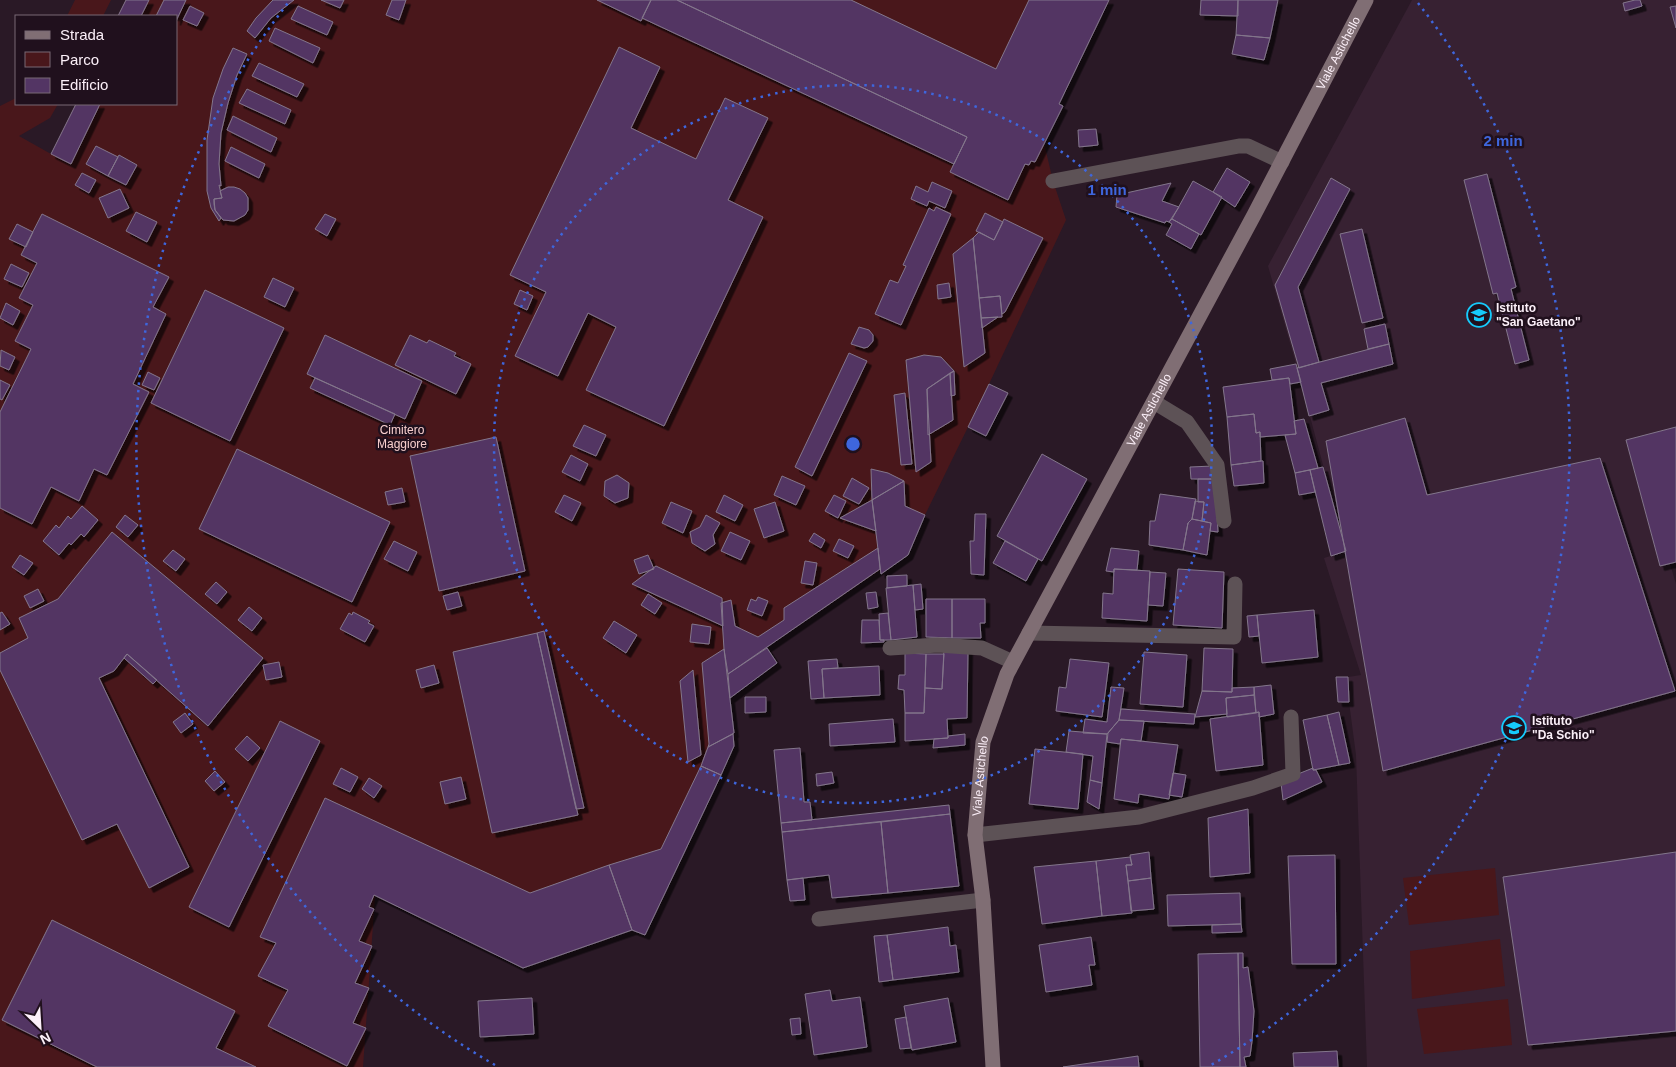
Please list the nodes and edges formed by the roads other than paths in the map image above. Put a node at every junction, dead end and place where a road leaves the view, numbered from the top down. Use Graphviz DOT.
graph roads {
  1 [pos="1366,0"];
  2 [pos="1282,162"];
  3 [pos="1053,181"];
  4 [pos="1154,402"];
  5 [pos="1224,522"];
  6 [pos="1235,584"];
  7 [pos="1029,633"];
  8 [pos="890,648"];
  9 [pos="1013,662"];
  10 [pos="1291,717"];
  11 [pos="975,835"];
  12 [pos="983,900"];
  13 [pos="819,919"];
  14 [pos="993,1067"];
  1 -- 2 [label="street, Viale Astichello"];
  2 -- 3 [label="street"];
  2 -- 4 [label="street, Viale Astichello"];
  4 -- 5 [label="street"];
  4 -- 7 [label="street, Viale Astichello"];
  6 -- 7 [label="street"];
  7 -- 9 [label="street, Viale Astichello"];
  8 -- 9 [label="street"];
  9 -- 11 [label="street, Viale Astichello"];
  10 -- 11 [label="street, Viale Astichello"];
  11 -- 12 [label="street, Viale Astichello"];
  12 -- 13 [label="street"];
  12 -- 14 [label="street, Viale Astichello"];
}
